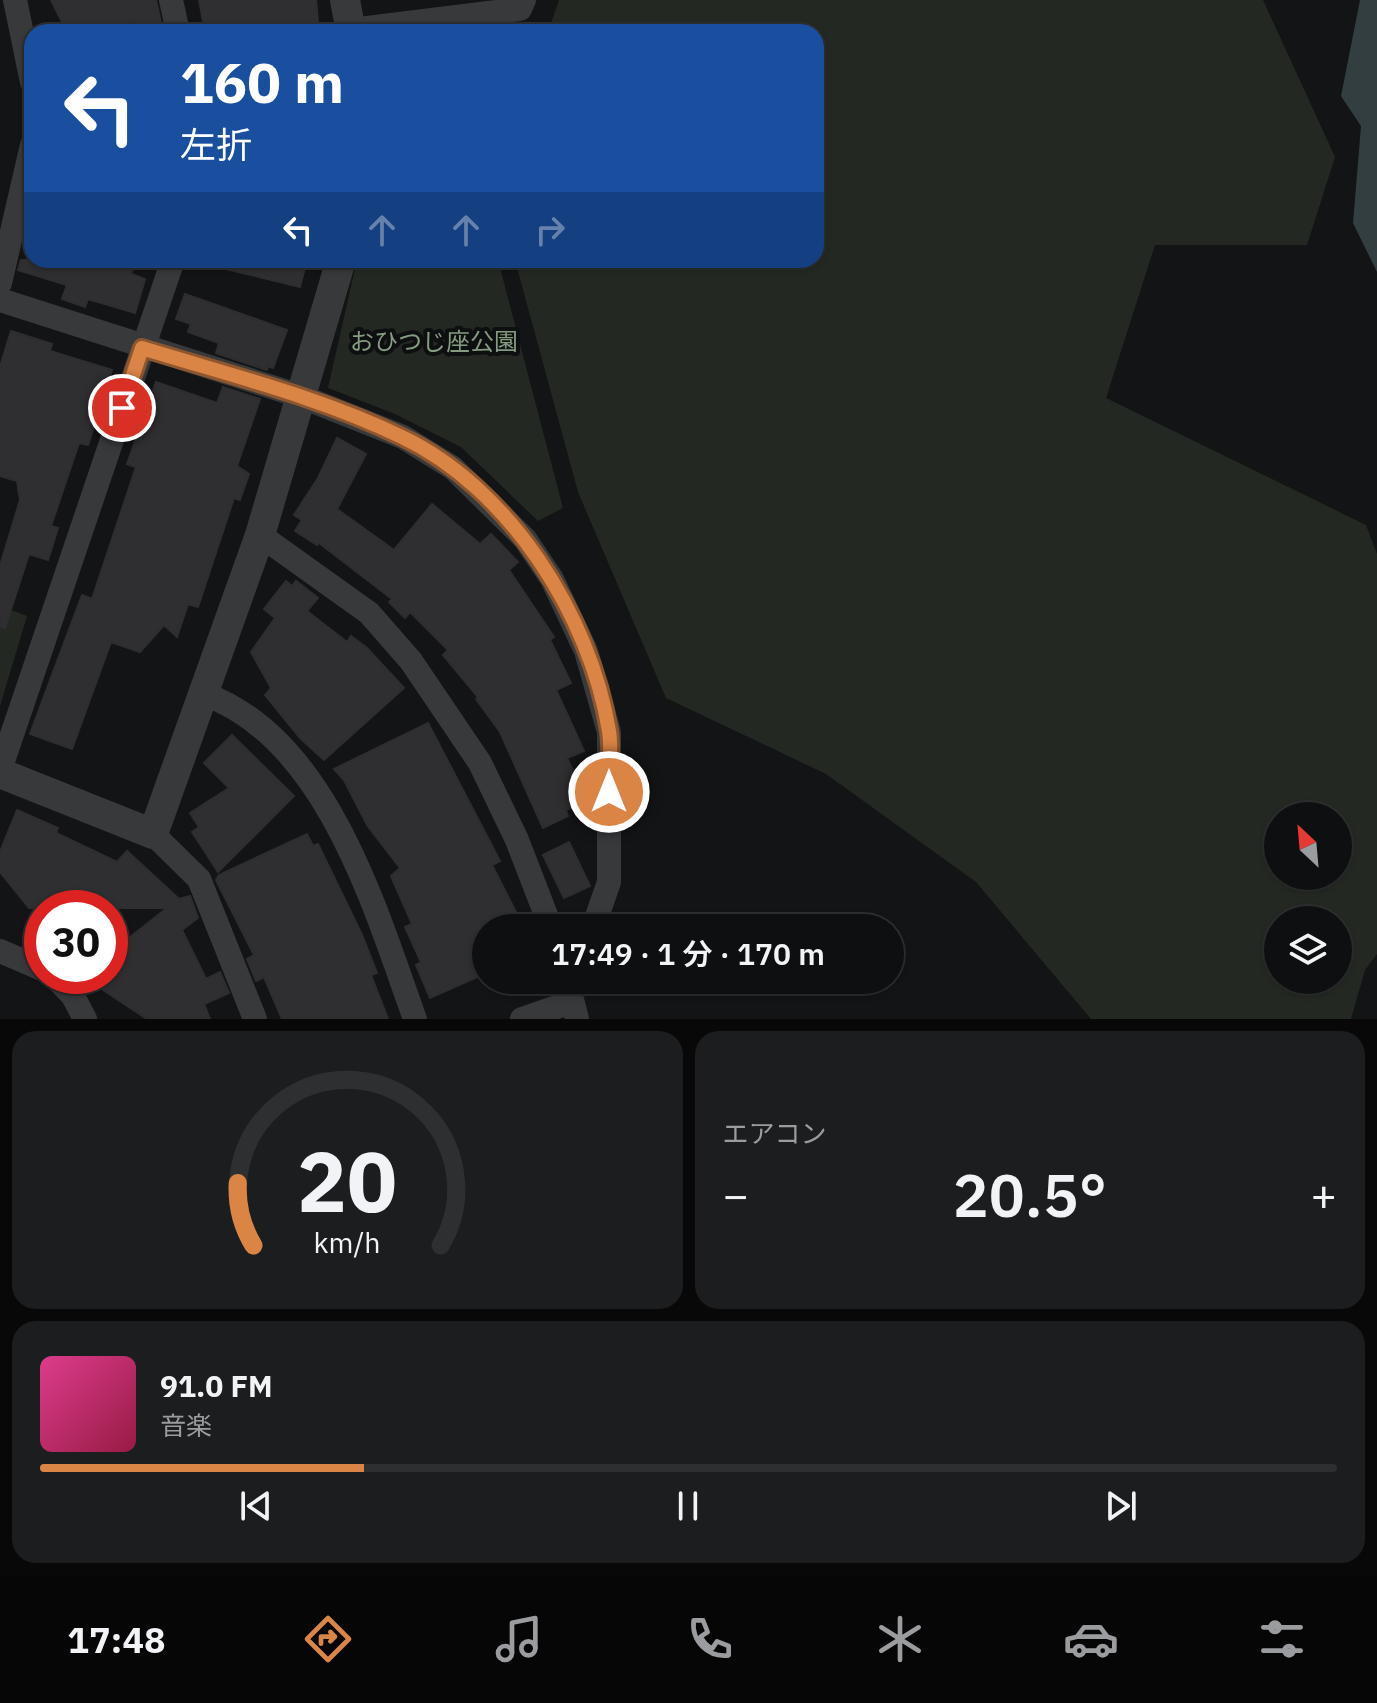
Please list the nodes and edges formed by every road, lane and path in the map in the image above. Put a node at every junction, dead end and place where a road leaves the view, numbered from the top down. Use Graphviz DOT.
graph roads {
  1 [pos="15,0"];
  2 [pos="171,0"];
  3 [pos="345,0"];
  4 [pos="521,3"];
  5 [pos="176,24"];
  6 [pos="350,24"];
  7 [pos="394,24"];
  8 [pos="24,43"];
  9 [pos="24,180"];
  10 [pos="170,268"];
  11 [pos="339,268"];
  12 [pos="0,283"];
  13 [pos="0,300"];
  14 [pos="142,348"];
  15 [pos="300,396"];
  16 [pos="260,535"];
  17 [pos="204,694"];
  18 [pos="0,772"];
  19 [pos="153,834"];
  20 [pos="546,914"];
  21 [pos="598,914"];
  22 [pos="0,951"];
  23 [pos="24,961"];
  24 [pos="71,994"];
  25 [pos="572,1000"];
  26 [pos="85,1019"];
  27 [pos="255,1019"];
  28 [pos="415,1019"];
  29 [pos="522,1019"];
  1 -- 8 [label="street"];
  2 -- 5 [label="street"];
  3 -- 6 [label="street"];
  4 -- 7 [label="street"];
  9 -- 12 [label="street"];
  10 -- 14 [label="street"];
  11 -- 15 [label="street"];
  13 -- 14 [label="street"];
  14 -- 15 [label="street"];
  14 -- 18 [label="street"];
  15 -- 16 [label="street"];
  15 -- 21 [label="street"];
  16 -- 17 [label="street"];
  16 -- 20 [label="street"];
  17 -- 19 [label="street"];
  17 -- 28 [label="street"];
  18 -- 19 [label="street"];
  19 -- 27 [label="street"];
  22 -- 23 [label="street"];
  24 -- 26 [label="street"];
  25 -- 29 [label="street"];
}
